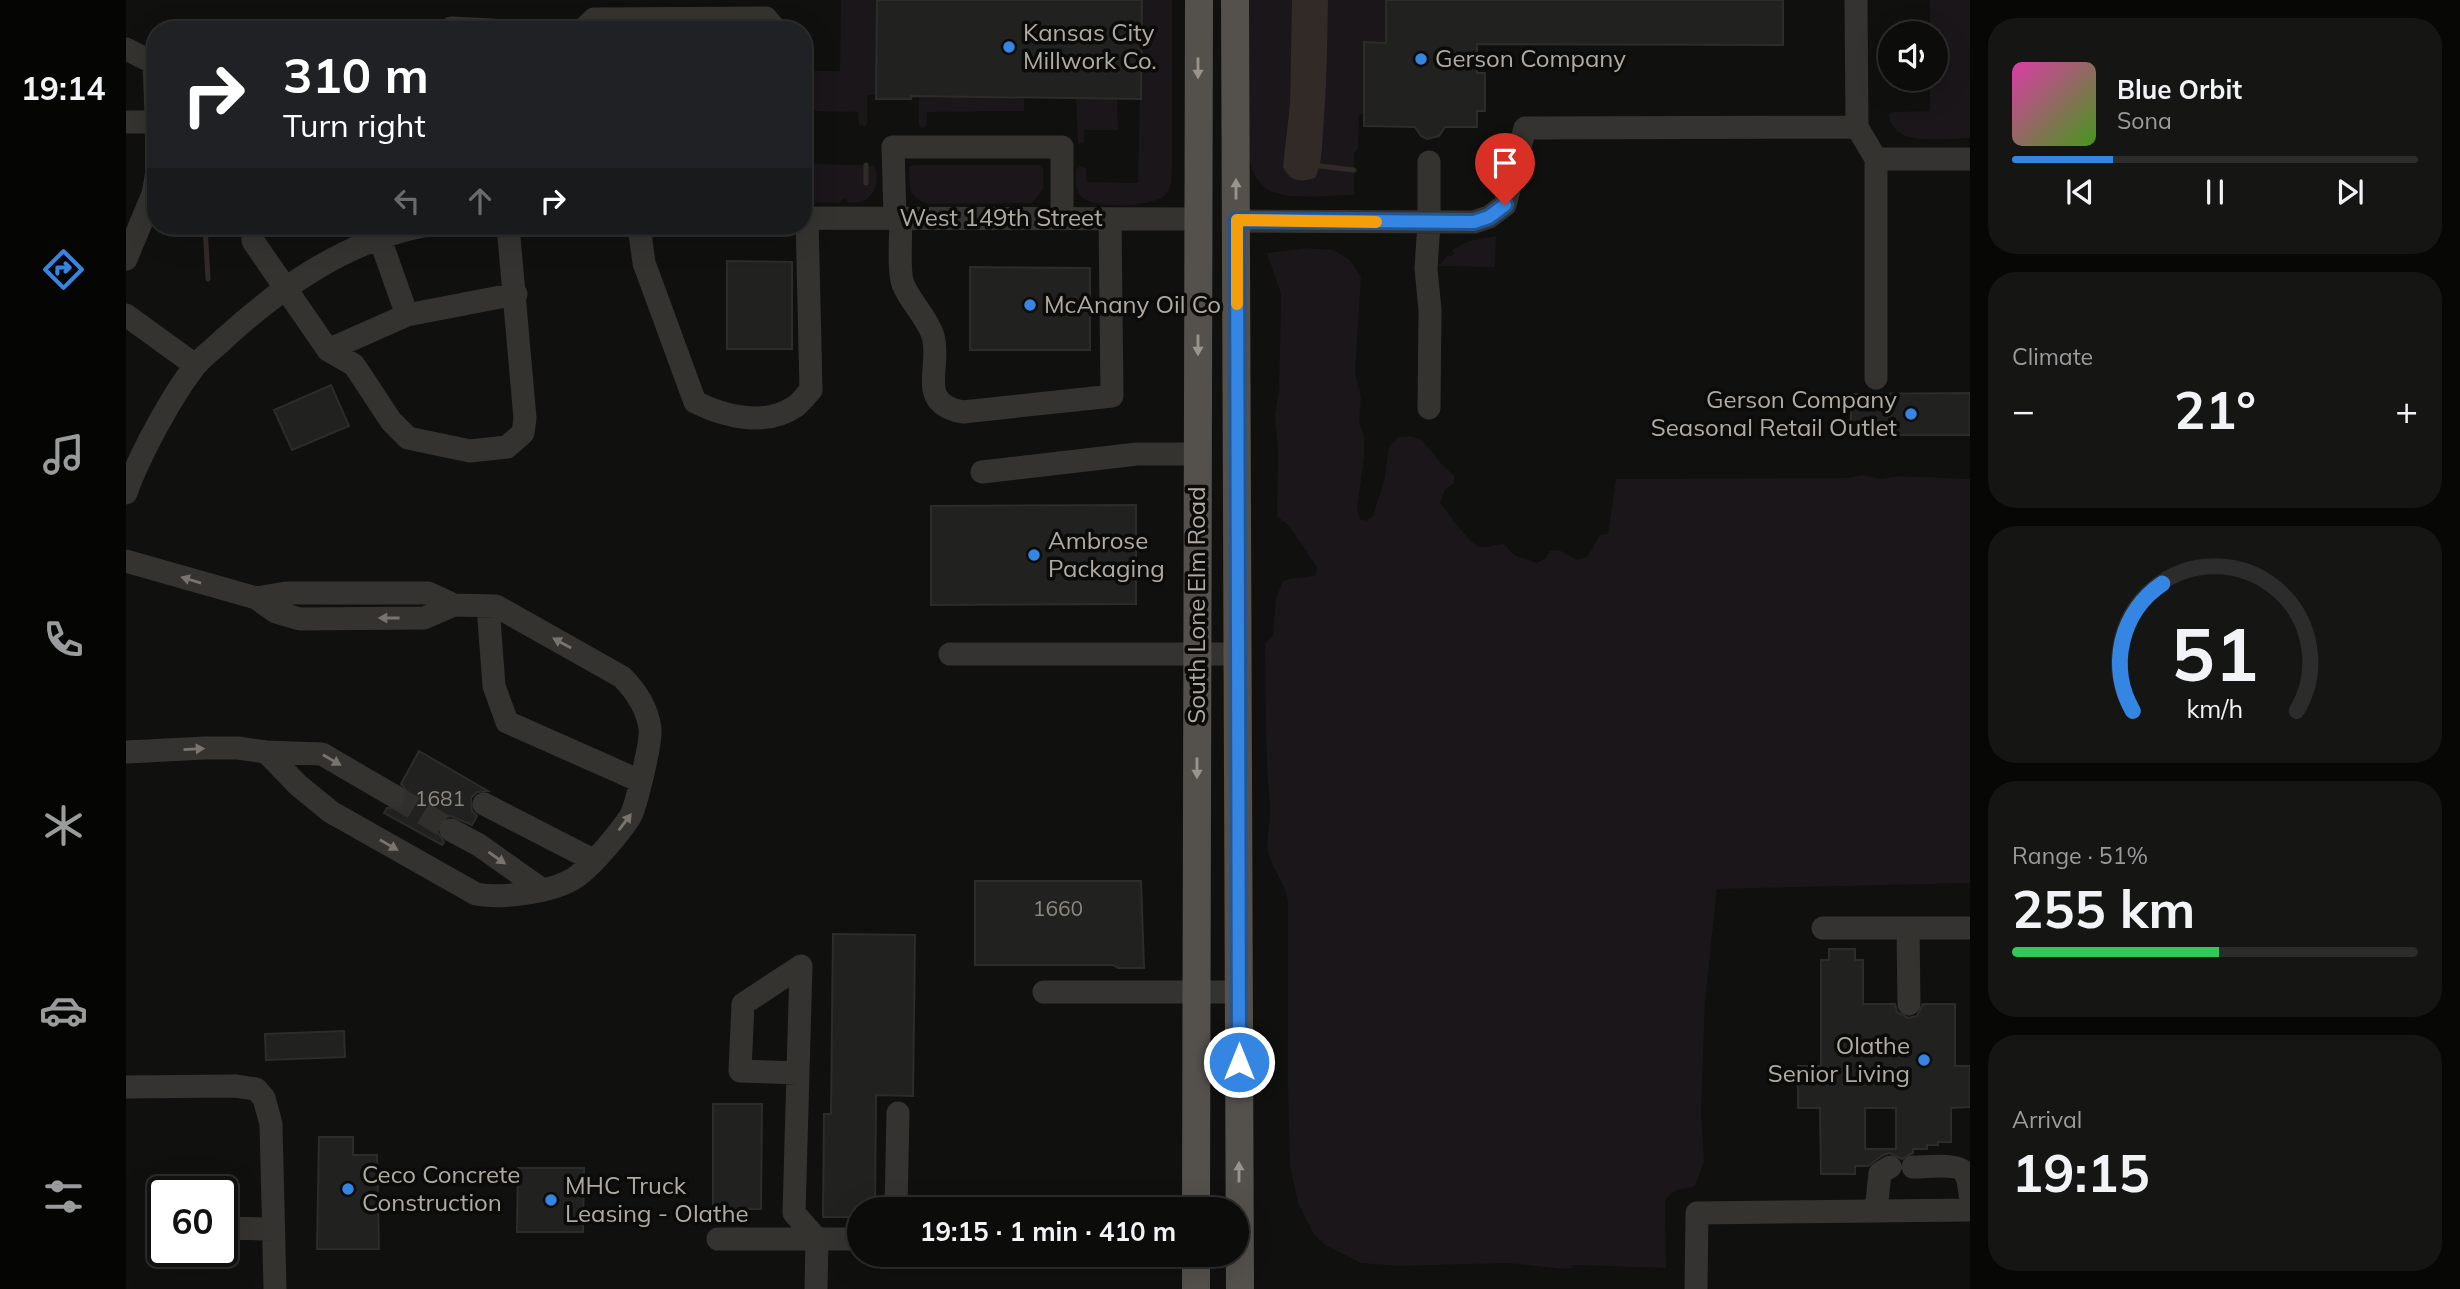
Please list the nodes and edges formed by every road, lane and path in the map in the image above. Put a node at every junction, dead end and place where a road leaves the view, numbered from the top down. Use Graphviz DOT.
graph roads {
  1 [pos="1199,0"];
  2 [pos="1235,0"];
  3 [pos="1856,0"];
  4 [pos="592,21"];
  5 [pos="768,21"];
  6 [pos="126,49"];
  7 [pos="147,60"];
  8 [pos="147,121"];
  9 [pos="126,122"];
  10 [pos="1857,127"];
  11 [pos="1876,159"];
  12 [pos="1970,159"];
  13 [pos="1429,162"];
  14 [pos="147,208"];
  15 [pos="812,218"];
  16 [pos="898,218"];
  17 [pos="1062,219"];
  18 [pos="1110,219"];
  19 [pos="1198,219"];
  20 [pos="1237,220"];
  21 [pos="1429,222"];
  22 [pos="253,235"];
  23 [pos="393,235"];
  24 [pos="509,235"];
  25 [pos="640,235"];
  26 [pos="806,235"];
  27 [pos="380,239"];
  28 [pos="126,259"];
  29 [pos="286,289"];
  30 [pos="516,294"];
  31 [pos="126,315"];
  32 [pos="407,315"];
  33 [pos="328,350"];
  34 [pos="195,365"];
  35 [pos="1877,378"];
  36 [pos="1429,408"];
  37 [pos="1198,454"];
  38 [pos="982,472"];
  39 [pos="126,493"];
  40 [pos="126,561"];
  41 [pos="488,606"];
  42 [pos="1197,653"];
  43 [pos="950,654"];
  44 [pos="1239,654"];
  45 [pos="126,752"];
  46 [pos="266,752"];
  47 [pos="640,781"];
  48 [pos="394,796"];
  49 [pos="484,804"];
  50 [pos="451,830"];
  51 [pos="593,860"];
  52 [pos="541,889"];
  53 [pos="1823,928"];
  54 [pos="1908,928"];
  55 [pos="1970,928"];
  56 [pos="1196,991"];
  57 [pos="1044,992"];
  58 [pos="1238,992"];
  59 [pos="1909,1004"];
  60 [pos="798,1073"];
  61 [pos="126,1087"];
  62 [pos="898,1114"];
  63 [pos="1890,1167"];
  64 [pos="1913,1167"];
  65 [pos="1970,1194"];
  66 [pos="896,1197"];
  67 [pos="1196,1197"];
  68 [pos="1970,1210"];
  69 [pos="1876,1211"];
  70 [pos="238,1228"];
  71 [pos="273,1229"];
  72 [pos="847,1238"];
  73 [pos="718,1239"];
  74 [pos="817,1239"];
  75 [pos="1196,1267"];
  76 [pos="275,1289"];
  77 [pos="816,1289"];
  78 [pos="1196,1289"];
  79 [pos="1240,1289"];
  80 [pos="1696,1289"];
  1 -- 19 [label="main road, South Lone Elm Road, one-way"];
  20 -- 2 [label="main road, South Lone Elm Road, one-way"];
  3 -- 10 [label="street"];
  4 -- 5 [label="street"];
  6 -- 7 [label="street"];
  8 -- 9 [label="street"];
  10 -- 11 [label="street"];
  10 -- 21 [label="street"];
  11 -- 12 [label="street"];
  11 -- 35 [label="street"];
  13 -- 21 [label="street"];
  14 -- 28 [label="street"];
  15 -- 16 [label="street, West 149th Street"];
  16 -- 17 [label="street, West 149th Street"];
  16 -- 17 [label="street"];
  16 -- 18 [label="street"];
  17 -- 18 [label="street, West 149th Street"];
  18 -- 19 [label="street, West 149th Street"];
  19 -- 37 [label="main road, South Lone Elm Road, one-way"];
  20 -- 21 [label="street"];
  20 -- 44 [label="main road, South Lone Elm Road"];
  21 -- 36 [label="street"];
  22 -- 29 [label="street"];
  23 -- 27 [label="street"];
  24 -- 30 [label="street"];
  25 -- 26 [label="street"];
  27 -- 29 [label="street"];
  27 -- 32 [label="street"];
  29 -- 33 [label="street"];
  29 -- 34 [label="street"];
  30 -- 32 [label="street"];
  30 -- 33 [label="street"];
  31 -- 34 [label="street"];
  32 -- 33 [label="street"];
  34 -- 39 [label="street"];
  37 -- 38 [label="street"];
  37 -- 42 [label="main road, South Lone Elm Road"];
  41 -- 40 [label="street, one-way"];
  41 -- 47 [label="street"];
  47 -- 41 [label="street, one-way"];
  42 -- 43 [label="street"];
  42 -- 44 [label="street"];
  42 -- 56 [label="main road, South Lone Elm Road, one-way"];
  44 -- 58 [label="main road, South Lone Elm Road"];
  45 -- 46 [label="street, one-way"];
  46 -- 48 [label="street, one-way"];
  46 -- 52 [label="street, one-way"];
  51 -- 47 [label="street, one-way"];
  49 -- 51 [label="street"];
  50 -- 52 [label="street, one-way"];
  51 -- 52 [label="street"];
  53 -- 54 [label="street"];
  54 -- 55 [label="street"];
  54 -- 59 [label="street"];
  56 -- 57 [label="street"];
  56 -- 58 [label="street"];
  56 -- 67 [label="main road, South Lone Elm Road"];
  79 -- 58 [label="main road, South Lone Elm Road, one-way"];
  60 -- 60 [label="street"];
  60 -- 74 [label="street"];
  61 -- 71 [label="street"];
  62 -- 66 [label="street"];
  63 -- 69 [label="street"];
  64 -- 65 [label="street"];
  68 -- 69 [label="street"];
  69 -- 80 [label="street"];
  70 -- 71 [label="street"];
  71 -- 76 [label="street"];
  72 -- 74 [label="street"];
  73 -- 74 [label="street"];
  74 -- 77 [label="street"];
  75 -- 78 [label="main road"];
}
